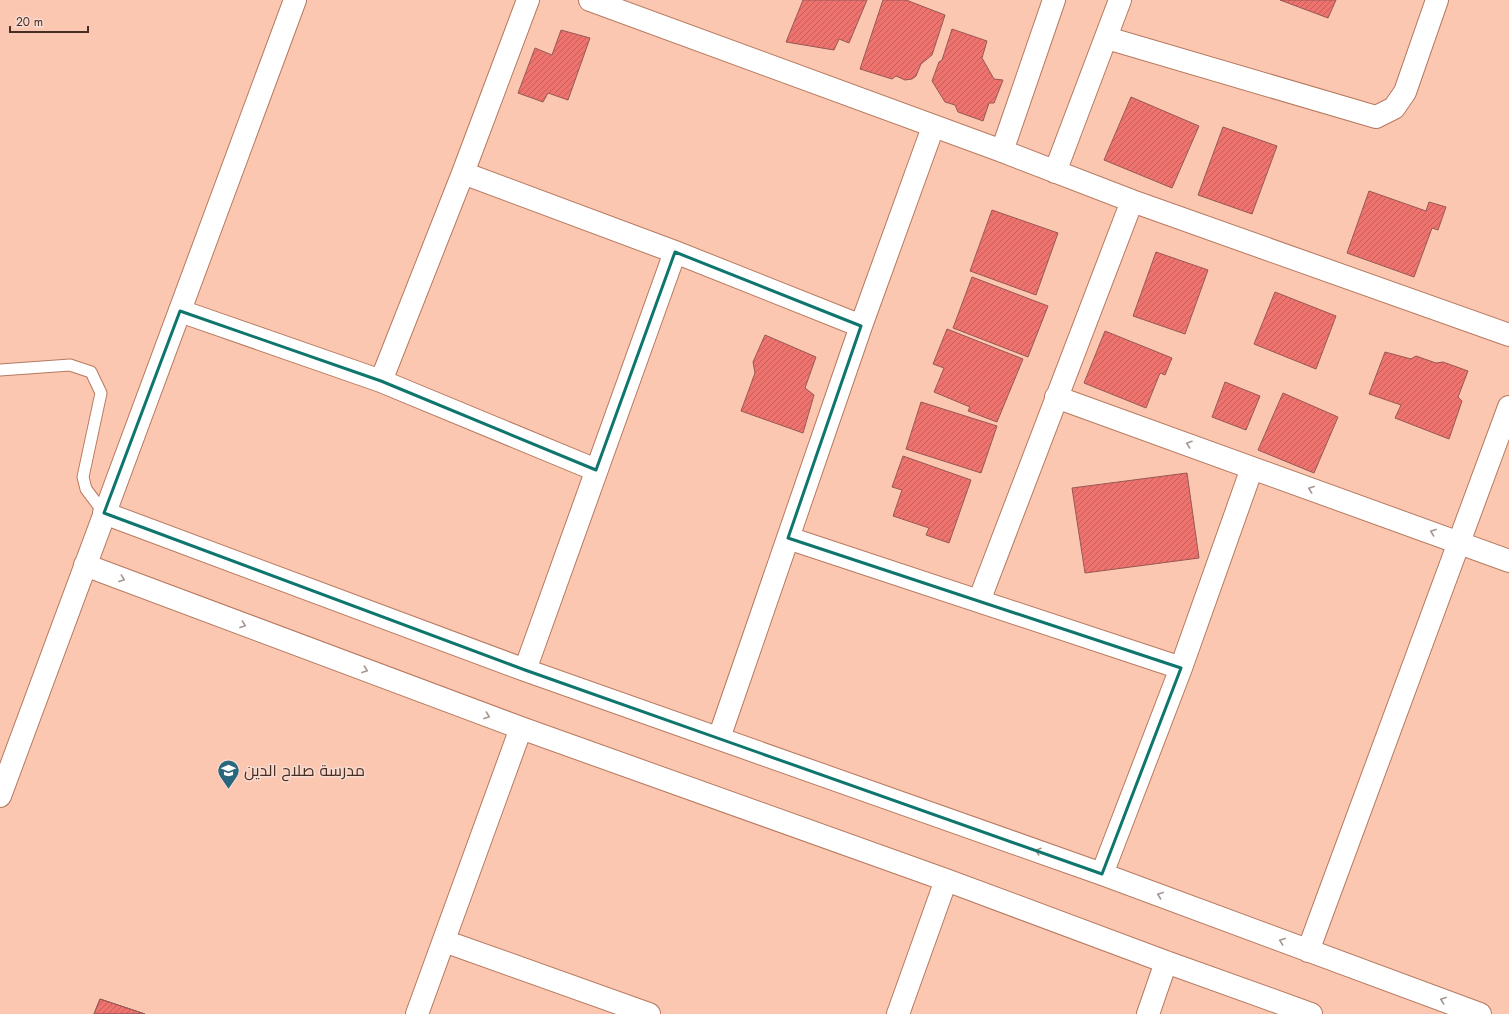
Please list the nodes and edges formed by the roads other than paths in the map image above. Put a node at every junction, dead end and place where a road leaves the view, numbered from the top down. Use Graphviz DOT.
graph roads {
  1 [pos="295,0"];
  2 [pos="528,0"];
  3 [pos="590,0"];
  4 [pos="1054,0"];
  5 [pos="1120,0"];
  6 [pos="1437,0"];
  7 [pos="1107,38"];
  8 [pos="933,127"];
  9 [pos="1002,151"];
  10 [pos="1055,172"];
  11 [pos="463,173"];
  12 [pos="1132,201"];
  13 [pos="675,252"];
  14 [pos="180,311"];
  15 [pos="861,326"];
  16 [pos="1509,335"];
  17 [pos="0,370"];
  18 [pos="381,381"];
  19 [pos="1056,397"];
  20 [pos="1509,406"];
  21 [pos="1252,468"];
  22 [pos="596,470"];
  23 [pos="104,513"];
  24 [pos="788,538"];
  25 [pos="1459,542"];
  26 [pos="1509,561"];
  27 [pos="85,565"];
  28 [pos="979,601"];
  29 [pos="1180,668"];
  30 [pos="526,670"];
  31 [pos="521,728"];
  32 [pos="719,738"];
  33 [pos="0,796"];
  34 [pos="1102,874"];
  35 [pos="946,880"];
  36 [pos="444,941"];
  37 [pos="1308,950"];
  38 [pos="1166,962"];
  39 [pos="417,1014"];
  40 [pos="649,1014"];
  41 [pos="898,1014"];
  42 [pos="1148,1014"];
  43 [pos="1311,1014"];
  44 [pos="1480,1014"];
  1 -- 14 [label="street"];
  2 -- 11 [label="street"];
  3 -- 8 [label="street"];
  4 -- 9 [label="street"];
  5 -- 7 [label="street"];
  6 -- 7 [label="street"];
  7 -- 10 [label="street"];
  8 -- 9 [label="street"];
  8 -- 15 [label="street"];
  9 -- 10 [label="street"];
  10 -- 12 [label="street"];
  11 -- 13 [label="street"];
  11 -- 18 [label="street"];
  12 -- 16 [label="street"];
  12 -- 19 [label="street"];
  13 -- 15 [label="street"];
  13 -- 22 [label="street"];
  14 -- 18 [label="street"];
  14 -- 23 [label="street"];
  15 -- 24 [label="street"];
  17 -- 23 [label="lane"];
  18 -- 22 [label="street"];
  21 -- 19 [label="street, one-way"];
  19 -- 28 [label="street"];
  20 -- 25 [label="street"];
  25 -- 21 [label="street, one-way"];
  21 -- 29 [label="street"];
  22 -- 30 [label="street"];
  23 -- 27 [label="street"];
  23 -- 30 [label="street"];
  24 -- 28 [label="street"];
  24 -- 32 [label="street"];
  25 -- 26 [label="street"];
  25 -- 37 [label="street"];
  27 -- 31 [label="street, one-way"];
  27 -- 33 [label="street"];
  28 -- 29 [label="street"];
  29 -- 34 [label="street"];
  30 -- 32 [label="street"];
  31 -- 35 [label="street"];
  31 -- 36 [label="street"];
  34 -- 32 [label="street, one-way"];
  37 -- 34 [label="street, one-way"];
  35 -- 38 [label="street"];
  35 -- 41 [label="street"];
  36 -- 39 [label="street"];
  36 -- 40 [label="street"];
  44 -- 37 [label="street, one-way"];
  38 -- 42 [label="street"];
  38 -- 43 [label="street"];
}
